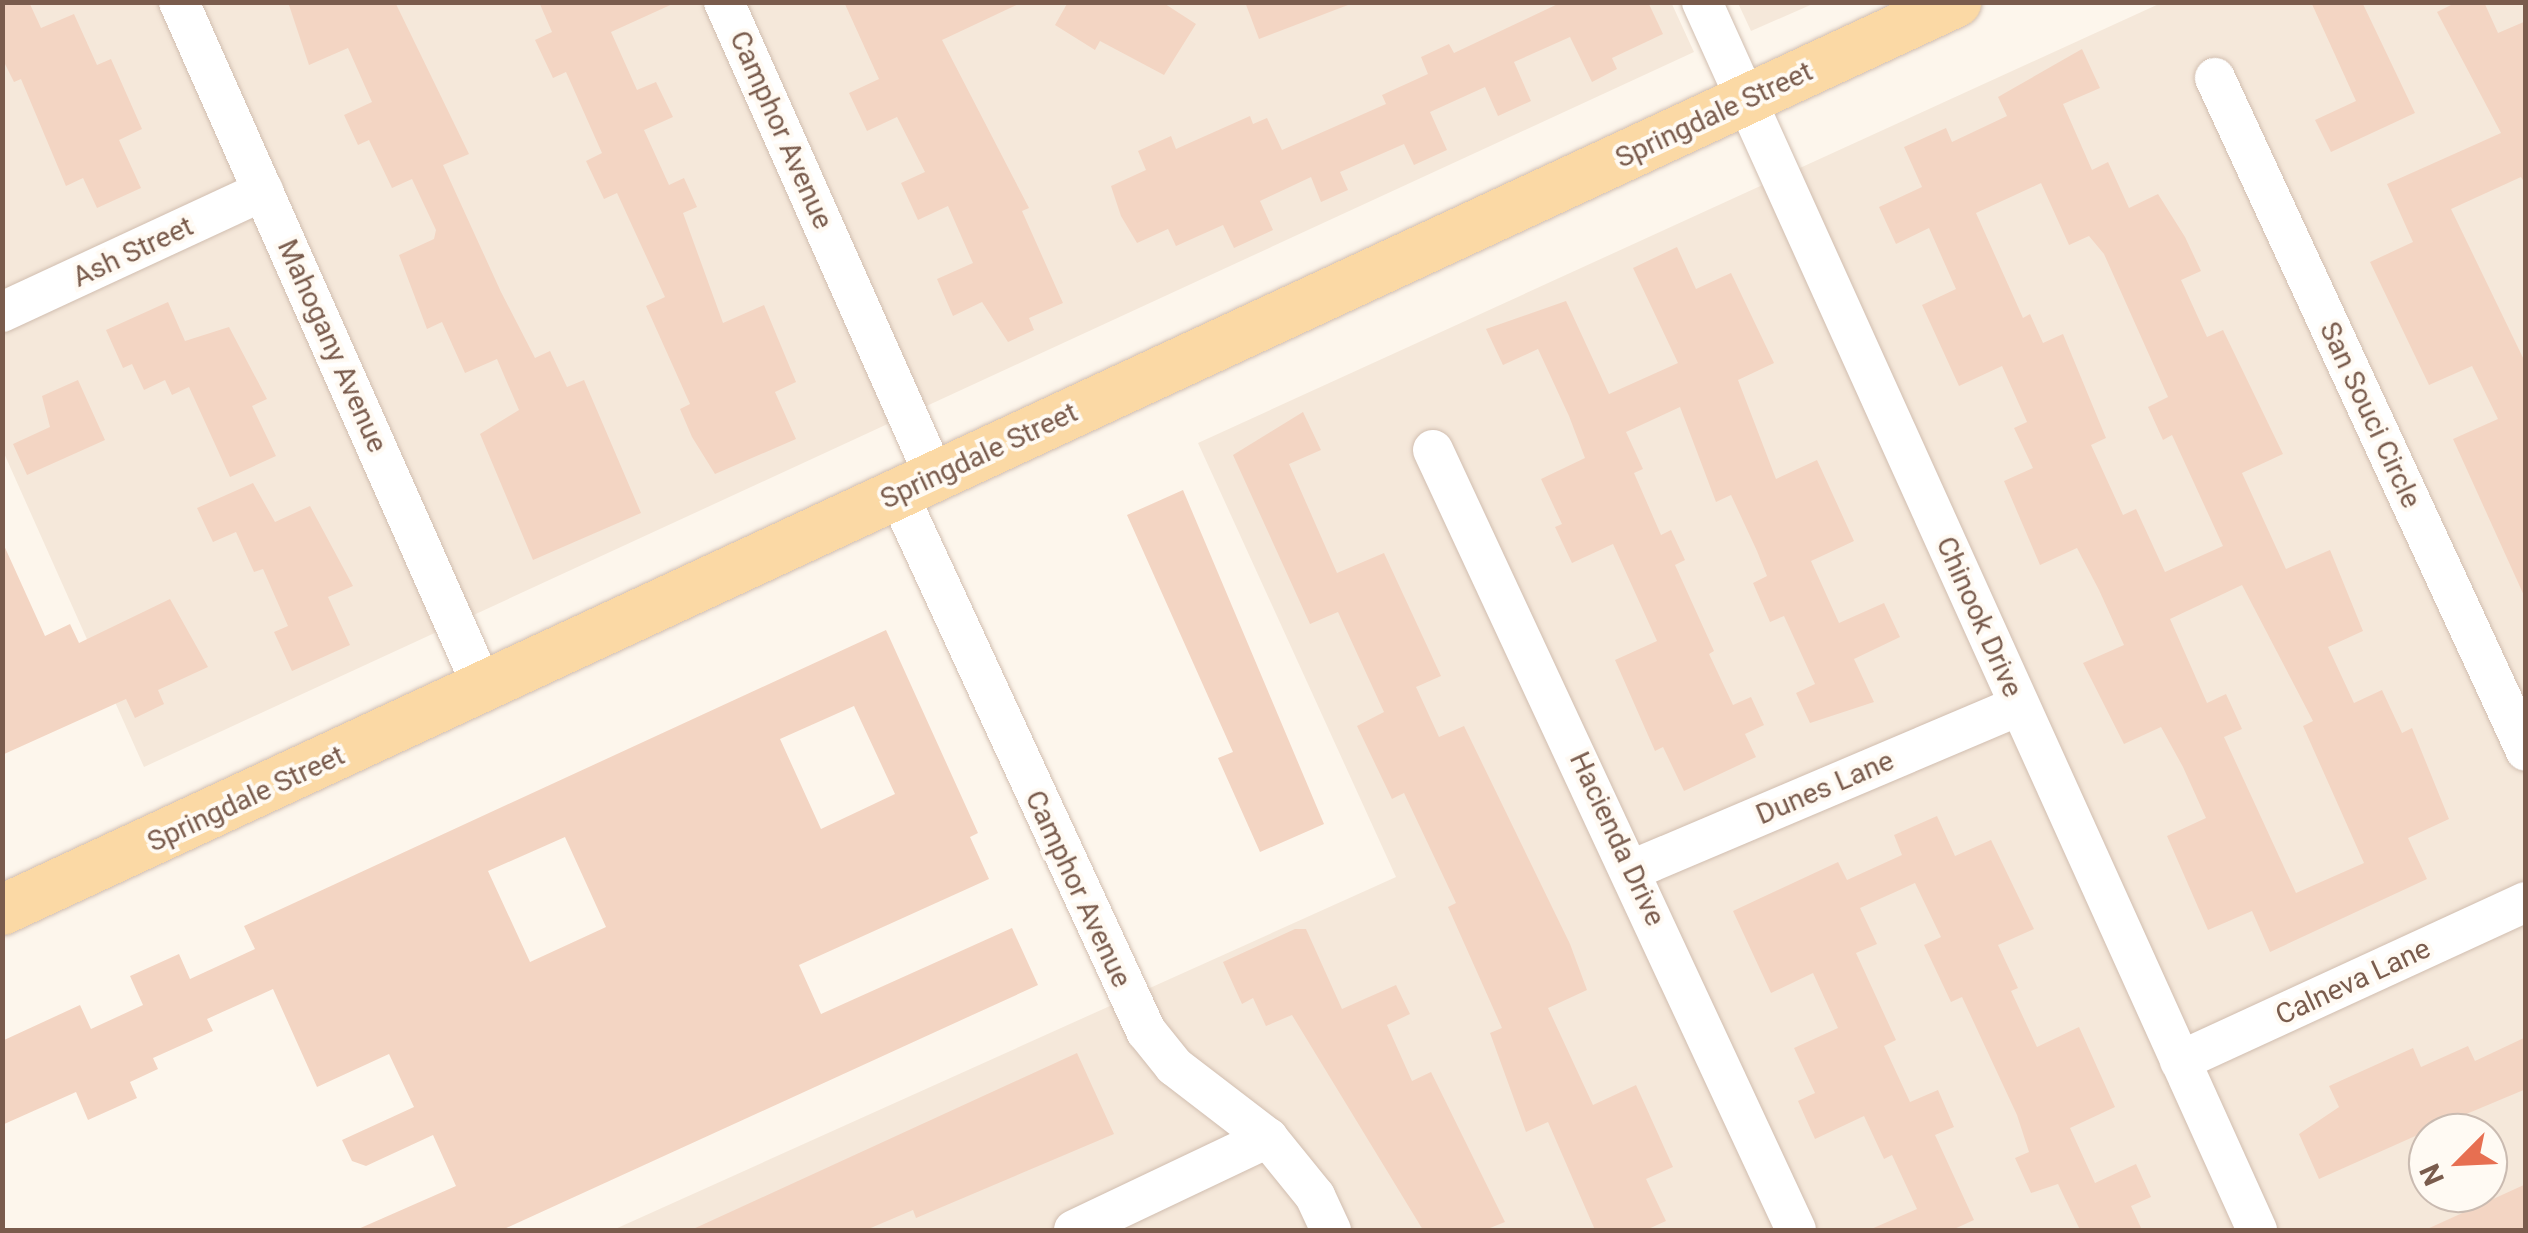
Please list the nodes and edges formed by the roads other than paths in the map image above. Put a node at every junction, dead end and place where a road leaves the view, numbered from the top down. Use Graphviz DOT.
graph roads {
  1 [pos="178,2"];
  2 [pos="724,2"];
  3 [pos="1702,2"];
  4 [pos="1956,2"];
  5 [pos="2216,78"];
  6 [pos="1745,100"];
  7 [pos="263,191"];
  8 [pos="2,312"];
  9 [pos="1433,450"];
  10 [pos="917,485"];
  11 [pos="484,690"];
  12 [pos="2019,706"];
  13 [pos="2526,751"];
  14 [pos="1632,870"];
  15 [pos="2526,902"];
  16 [pos="2,910"];
  17 [pos="2180,1061"];
  18 [pos="1268,1138"];
  19 [pos="1074,1230"];
  20 [pos="1331,1230"];
  21 [pos="1796,1230"];
  22 [pos="2257,1230"];
  1 -- 7 [label="street, Mahogany Avenue"];
  2 -- 10 [label="street, Camphor Avenue"];
  3 -- 6 [label="street, Chinook Drive"];
  4 -- 6 [label="main road, Springdale Street"];
  5 -- 13 [label="street, San Souci Circle"];
  6 -- 10 [label="main road, Springdale Street"];
  6 -- 12 [label="street, Chinook Drive"];
  7 -- 8 [label="street, Ash Street"];
  7 -- 11 [label="street, Mahogany Avenue"];
  9 -- 14 [label="street, Hacienda Drive"];
  10 -- 11 [label="main road, Springdale Street"];
  10 -- 18 [label="street, Camphor Avenue"];
  11 -- 16 [label="main road, Springdale Street"];
  12 -- 14 [label="street, Dunes Lane"];
  12 -- 17 [label="street, Chinook Drive"];
  14 -- 21 [label="street, Hacienda Drive"];
  15 -- 17 [label="street, Calneva Lane"];
  17 -- 22 [label="street, Chinook Drive"];
  18 -- 19 [label="street"];
  18 -- 20 [label="street, Camphor Avenue"];
}
